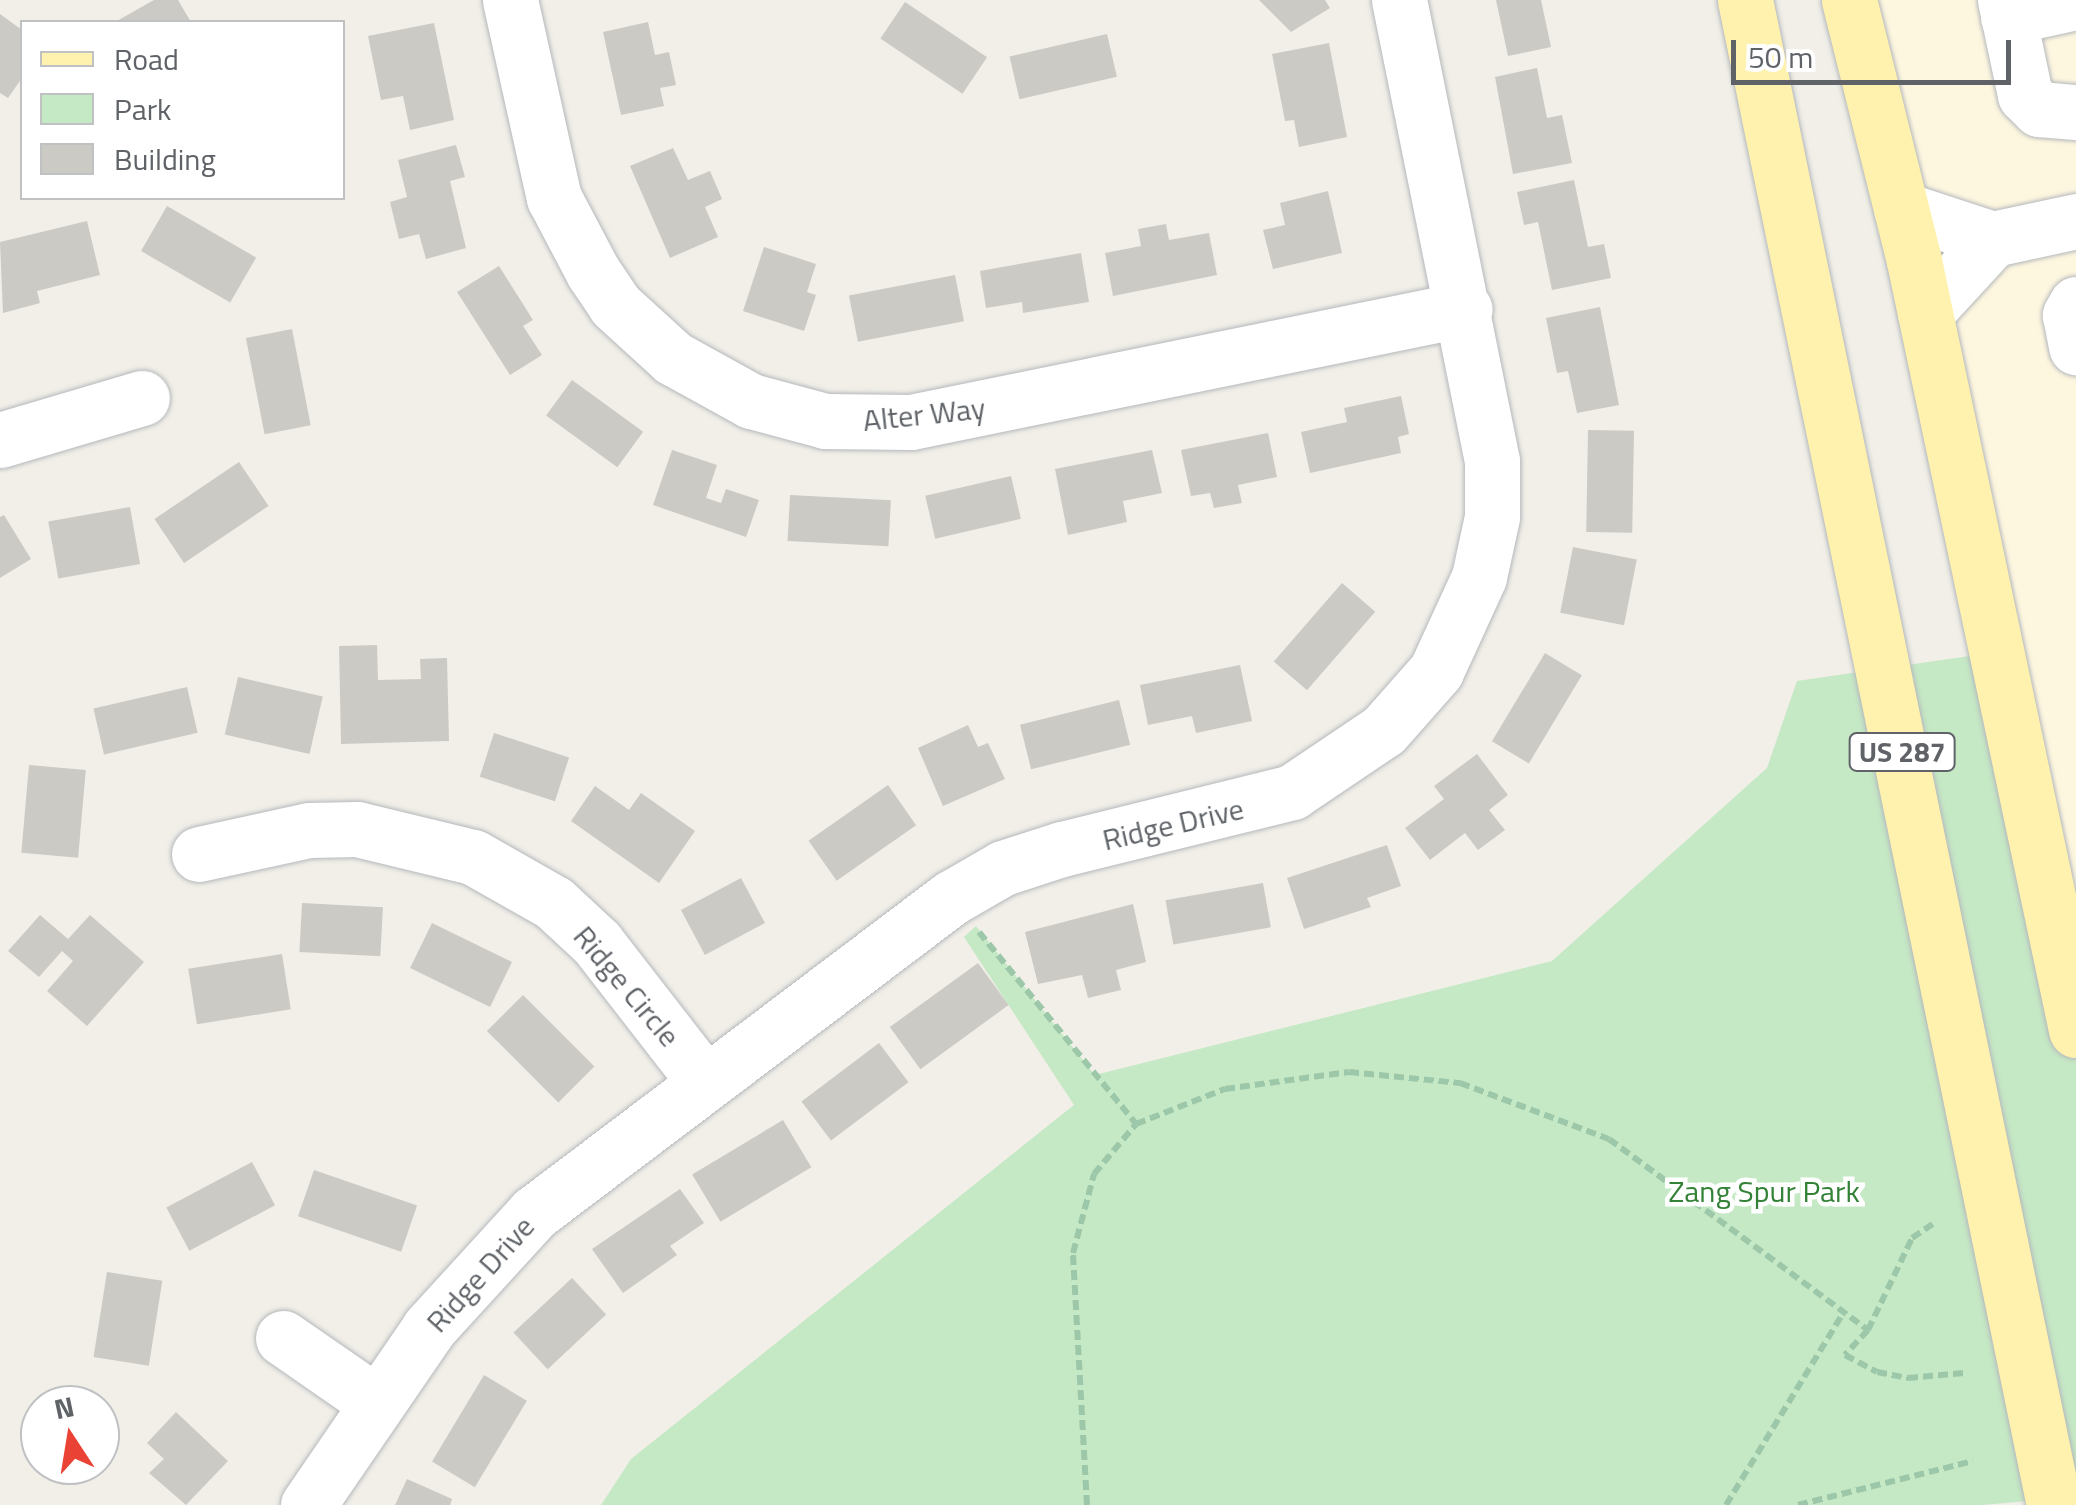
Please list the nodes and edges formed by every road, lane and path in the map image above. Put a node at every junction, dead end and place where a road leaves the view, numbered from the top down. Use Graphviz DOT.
graph roads {
  1 [pos="510,0"];
  2 [pos="1399,0"];
  3 [pos="1745,0"];
  4 [pos="1849,0"];
  5 [pos="2076,2"];
  6 [pos="2007,9"];
  7 [pos="2076,112"];
  8 [pos="1901,209"];
  9 [pos="2076,221"];
  10 [pos="1993,239"];
  11 [pos="2076,304"];
  12 [pos="1464,309"];
  13 [pos="1925,313"];
  14 [pos="2076,347"];
  15 [pos="142,398"];
  16 [pos="0,440"];
  17 [pos="199,854"];
  18 [pos="951,898"];
  19 [pos="2076,1030"];
  20 [pos="705,1082"];
  21 [pos="1136,1124"];
  22 [pos="1932,1224"];
  23 [pos="1844,1312"];
  24 [pos="1868,1330"];
  25 [pos="284,1338"];
  26 [pos="1964,1374"];
  27 [pos="377,1403"];
  28 [pos="1973,1461"];
  29 [pos="308,1505"];
  30 [pos="1087,1505"];
  31 [pos="1726,1505"];
  32 [pos="1798,1505"];
  33 [pos="2054,1505"];
  1 -- 12 [label="street, Alter Way"];
  2 -- 12 [label="street, Ridge Drive"];
  3 -- 33 [label="main road, US 287"];
  4 -- 8 [label="main road"];
  5 -- 6 [label="street"];
  6 -- 7 [label="street"];
  8 -- 10 [label="street"];
  8 -- 13 [label="main road"];
  9 -- 10 [label="street"];
  10 -- 13 [label="street"];
  11 -- 14 [label="street"];
  12 -- 18 [label="street, Ridge Drive"];
  13 -- 19 [label="main road"];
  15 -- 16 [label="street"];
  17 -- 20 [label="street, Ridge Circle"];
  18 -- 20 [label="street, Ridge Drive"];
  18 -- 21 [label="path"];
  20 -- 27 [label="street, Ridge Drive"];
  21 -- 23 [label="path"];
  21 -- 30 [label="path"];
  22 -- 24 [label="path"];
  23 -- 24 [label="path"];
  23 -- 31 [label="path"];
  24 -- 26 [label="path"];
  25 -- 27 [label="street"];
  27 -- 29 [label="street, Ridge Drive"];
  28 -- 32 [label="path"];
}
